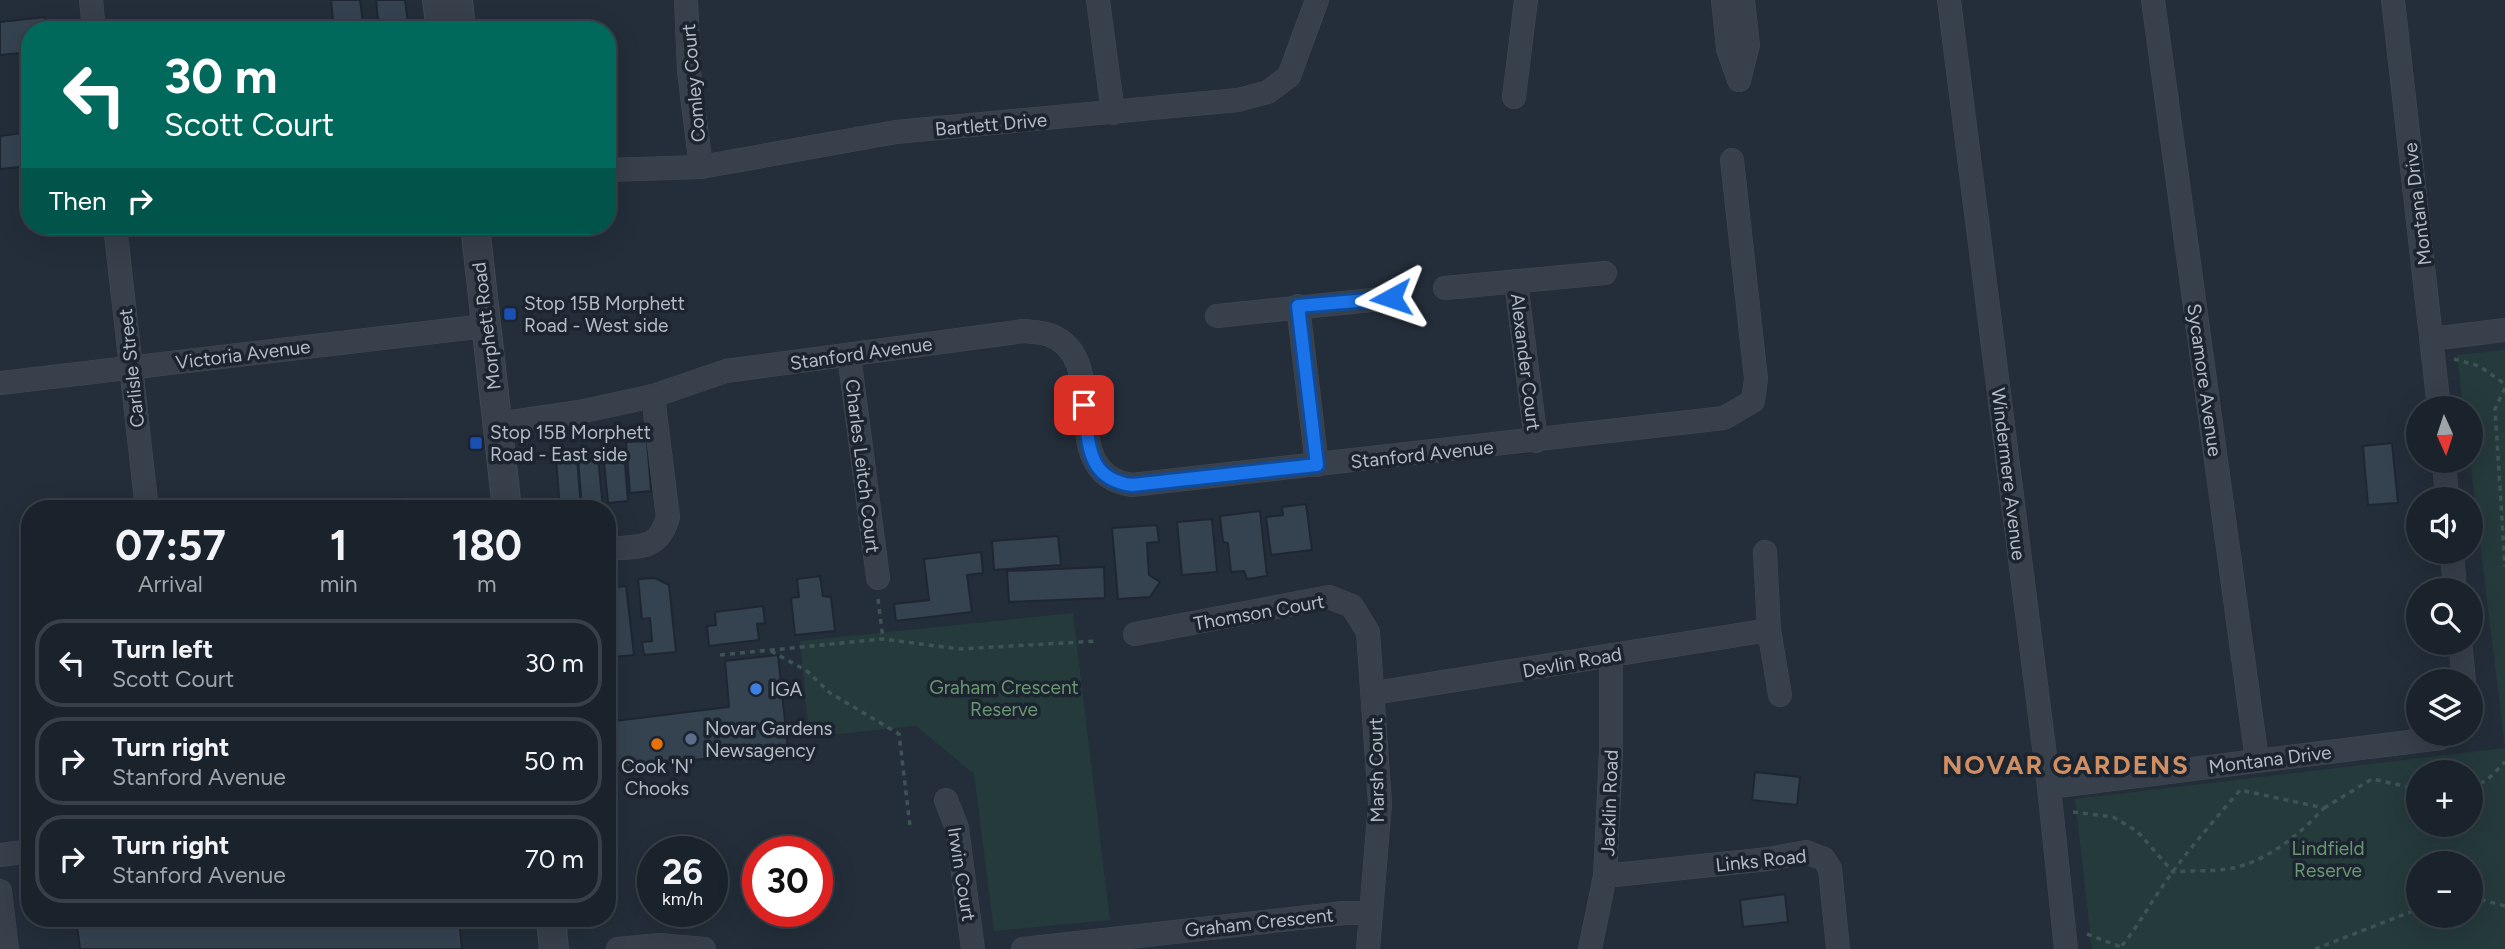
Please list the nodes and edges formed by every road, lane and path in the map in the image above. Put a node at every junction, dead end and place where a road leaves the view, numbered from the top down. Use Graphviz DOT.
graph roads {
  1 [pos="91,0"];
  2 [pos="437,0"];
  3 [pos="458,0"];
  4 [pos="686,0"];
  5 [pos="1098,0"];
  6 [pos="1317,0"];
  7 [pos="1527,0"];
  8 [pos="1723,0"];
  9 [pos="1743,0"];
  10 [pos="1949,0"];
  11 [pos="2153,0"];
  12 [pos="2393,0"];
  13 [pos="93,21"];
  14 [pos="440,21"];
  15 [pos="460,21"];
  16 [pos="1514,97"];
  17 [pos="1113,113"];
  18 [pos="1732,160"];
  19 [pos="701,167"];
  20 [pos="616,170"];
  21 [pos="116,235"];
  22 [pos="476,235"];
  23 [pos="1605,273"];
  24 [pos="1516,282"];
  25 [pos="1445,288"];
  26 [pos="1391,298"];
  27 [pos="1298,306"];
  28 [pos="1217,316"];
  29 [pos="485,326"];
  30 [pos="2505,330"];
  31 [pos="2432,339"];
  32 [pos="849,355"];
  33 [pos="2450,355"];
  34 [pos="131,368"];
  35 [pos="0,383"];
  36 [pos="2505,386"];
  37 [pos="653,396"];
  38 [pos="2438,396"];
  39 [pos="498,424"];
  40 [pos="1536,441"];
  41 [pos="1317,465"];
  42 [pos="146,500"];
  43 [pos="506,500"];
  44 [pos="616,548"];
  45 [pos="1765,552"];
  46 [pos="2505,567"];
  47 [pos="878,587"];
  48 [pos="1769,630"];
  49 [pos="1368,632"];
  50 [pos="1135,634"];
  51 [pos="883,639"];
  52 [pos="1098,642"];
  53 [pos="771,651"];
  54 [pos="1611,654"];
  55 [pos="720,655"];
  56 [pos="1374,693"];
  57 [pos="1780,695"];
  58 [pos="2406,742"];
  59 [pos="2257,760"];
  60 [pos="2505,762"];
  61 [pos="2483,782"];
  62 [pos="2406,786"];
  63 [pos="2049,787"];
  64 [pos="946,800"];
  65 [pos="2066,808"];
  66 [pos="2323,808"];
  67 [pos="910,826"];
  68 [pos="21,852"];
  69 [pos="0,855"];
  70 [pos="2173,872"];
  71 [pos="1605,876"];
  72 [pos="0,891"];
  73 [pos="2483,900"];
  74 [pos="2505,906"];
  75 [pos="1370,913"];
  76 [pos="2406,914"];
  77 [pos="2064,925"];
  78 [pos="552,927"];
  79 [pos="2120,948"];
  80 [pos="7,949"];
  81 [pos="554,949"];
  82 [pos="618,949"];
  83 [pos="704,949"];
  84 [pos="973,949"];
  85 [pos="1023,949"];
  86 [pos="1368,949"];
  87 [pos="1590,949"];
  88 [pos="1838,949"];
  89 [pos="2066,949"];
  90 [pos="2315,949"];
  1 -- 13 [label="street"];
  2 -- 14 [label="street"];
  3 -- 15 [label="street"];
  4 -- 19 [label="street, Comley Court"];
  5 -- 17 [label="street"];
  6 -- 17 [label="street, Bartlett Drive"];
  7 -- 16 [label="street"];
  8 -- 9 [label="street"];
  10 -- 63 [label="street, Windermere Avenue"];
  11 -- 59 [label="street, Sycamore Avenue"];
  12 -- 31 [label="street, Montana Drive"];
  17 -- 19 [label="street, Bartlett Drive"];
  18 -- 40 [label="street, Stanford Avenue"];
  19 -- 20 [label="street, Bartlett Drive"];
  21 -- 34 [label="street, Carlisle Street"];
  22 -- 29 [label="street, Morphett Road"];
  23 -- 24 [label="street, Alexander Court"];
  24 -- 25 [label="street, Alexander Court"];
  24 -- 40 [label="street, Alexander Court"];
  26 -- 27 [label="street"];
  27 -- 28 [label="street"];
  27 -- 41 [label="street"];
  29 -- 34 [label="street, Victoria Avenue"];
  29 -- 39 [label="street, Morphett Road"];
  30 -- 31 [label="street"];
  31 -- 38 [label="street, Montana Drive"];
  32 -- 37 [label="street, Stanford Avenue"];
  32 -- 41 [label="street, Stanford Avenue"];
  32 -- 47 [label="street, Charles Leitch Court"];
  33 -- 36 [label="path"];
  34 -- 35 [label="street, Victoria Avenue"];
  34 -- 42 [label="street, Carlisle Street"];
  36 -- 46 [label="path"];
  37 -- 39 [label="street, Stanford Avenue"];
  37 -- 44 [label="street"];
  39 -- 43 [label="street, Morphett Road"];
  40 -- 41 [label="street, Stanford Avenue"];
  45 -- 48 [label="street"];
  47 -- 51 [label="path"];
  48 -- 54 [label="street, Devlin Road"];
  48 -- 57 [label="street"];
  49 -- 50 [label="street, Thomson Court"];
  49 -- 56 [label="street, Marsh Court"];
  51 -- 52 [label="path"];
  51 -- 53 [label="path"];
  53 -- 55 [label="path"];
  53 -- 67 [label="path"];
  54 -- 56 [label="street, Devlin Road"];
  54 -- 71 [label="street, Jacklin Road"];
  56 -- 75 [label="street, Marsh Court"];
  58 -- 59 [label="street, Montana Drive"];
  59 -- 63 [label="street, Montana Drive"];
  60 -- 61 [label="path"];
  62 -- 66 [label="path"];
  63 -- 77 [label="street, Windermere Avenue"];
  64 -- 84 [label="street, Irwin Court"];
  65 -- 70 [label="path"];
  66 -- 70 [label="path"];
  66 -- 70 [label="path"];
  68 -- 69 [label="street"];
  70 -- 79 [label="path"];
  71 -- 87 [label="street, Jacklin Road"];
  71 -- 88 [label="street, Links Road"];
  72 -- 80 [label="street"];
  73 -- 74 [label="path"];
  75 -- 85 [label="street, Graham Crescent"];
  75 -- 86 [label="street, Marsh Court"];
  76 -- 90 [label="path"];
  77 -- 79 [label="path"];
  77 -- 89 [label="street, Windermere Avenue"];
  78 -- 81 [label="street"];
  82 -- 83 [label="street"];
}
